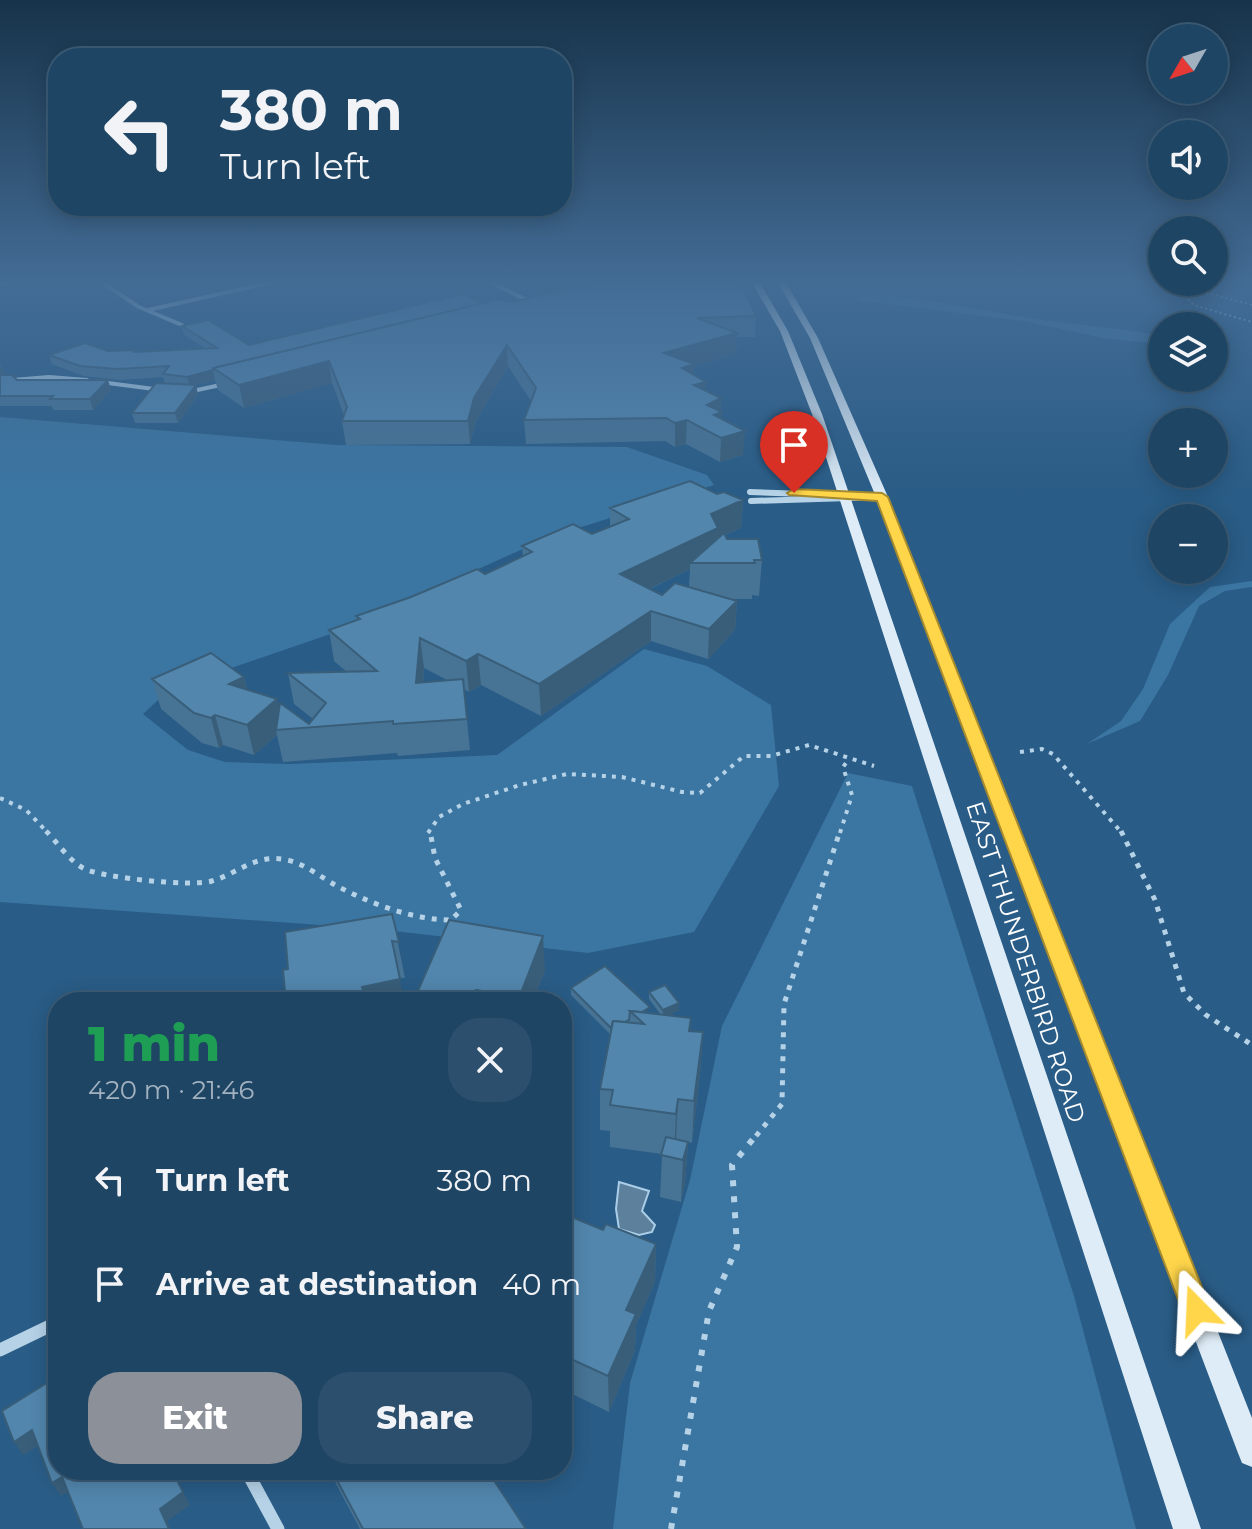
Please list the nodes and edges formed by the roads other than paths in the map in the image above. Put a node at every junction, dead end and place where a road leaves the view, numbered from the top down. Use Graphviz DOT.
graph roads {
  1 [pos="790,352"];
  2 [pos="820,352"];
  3 [pos="0,381"];
  4 [pos="232,382"];
  5 [pos="750,492"];
  6 [pos="845,497"];
  7 [pos="882,497"];
  8 [pos="751,501"];
  9 [pos="48,1327"];
  10 [pos="0,1350"];
  11 [pos="1252,1453"];
  12 [pos="251,1480"];
  13 [pos="278,1529"];
  14 [pos="1187,1529"];
  1 -- 6 [label="main road, EAST THUNDERBIRD ROAD"];
  2 -- 7 [label="main road, EAST THUNDERBIRD ROAD"];
  3 -- 4 [label="street"];
  5 -- 6 [label="street"];
  6 -- 7 [label="street"];
  6 -- 8 [label="street"];
  6 -- 14 [label="main road, EAST THUNDERBIRD ROAD"];
  7 -- 11 [label="main road, EAST THUNDERBIRD ROAD"];
  9 -- 10 [label="street"];
  12 -- 13 [label="street"];
}
